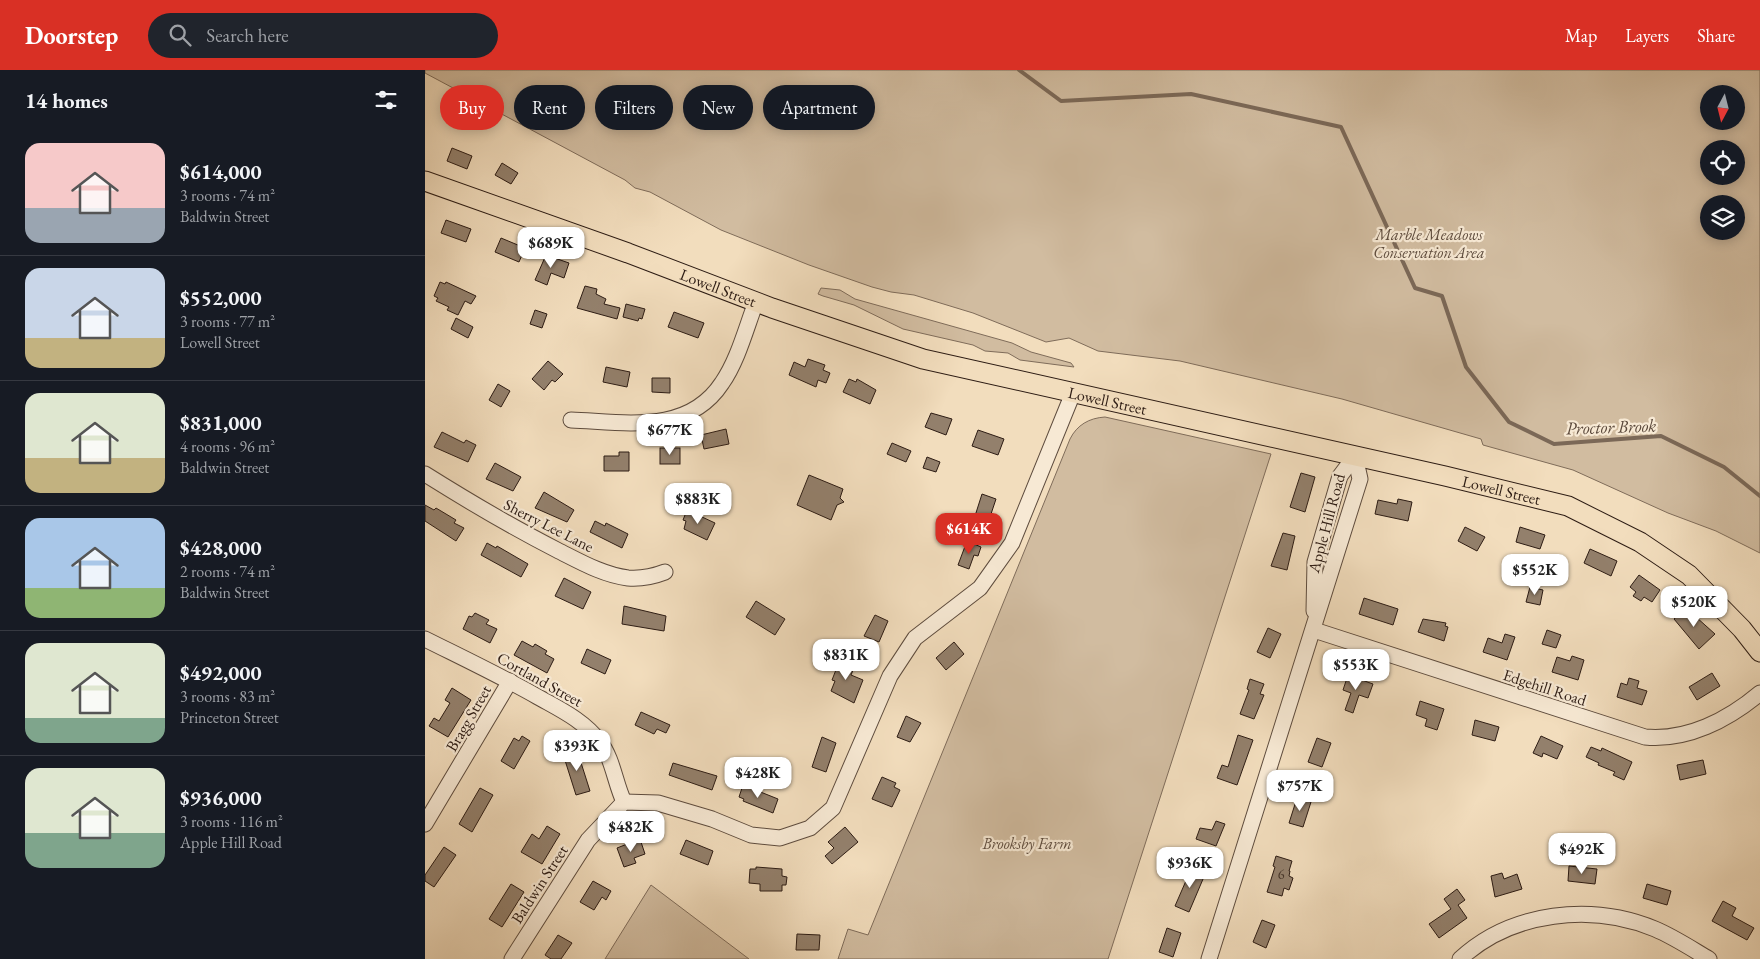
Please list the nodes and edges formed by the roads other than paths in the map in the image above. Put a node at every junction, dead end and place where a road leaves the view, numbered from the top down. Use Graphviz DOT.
graph roads {
  1 [pos="425,181"];
  2 [pos="756,302"];
  3 [pos="1073,393"];
  4 [pos="571,420"];
  5 [pos="1355,456"];
  6 [pos="425,474"];
  7 [pos="665,572"];
  8 [pos="1314,630"];
  9 [pos="425,639"];
  10 [pos="1760,652"];
  11 [pos="510,681"];
  12 [pos="1760,693"];
  13 [pos="624,802"];
  14 [pos="425,824"];
  15 [pos="512,959"];
  16 [pos="1209,959"];
  17 [pos="1460,959"];
  18 [pos="1709,959"];
  1 -- 2 [label="main road, Lowell Street"];
  2 -- 3 [label="main road, Lowell Street"];
  2 -- 4 [label="street"];
  3 -- 5 [label="main road, Lowell Street"];
  3 -- 13 [label="street"];
  5 -- 8 [label="street, Apple Hill Road"];
  5 -- 10 [label="main road, Lowell Street"];
  6 -- 7 [label="street, Sherry Lee Lane"];
  8 -- 12 [label="street, Edgehill Road"];
  8 -- 16 [label="street, Apple Hill Road"];
  9 -- 11 [label="street, Cortland Street"];
  11 -- 13 [label="street, Cortland Street"];
  11 -- 14 [label="street, Bragg Street"];
  13 -- 15 [label="street, Baldwin Street"];
  17 -- 18 [label="street"];
}
